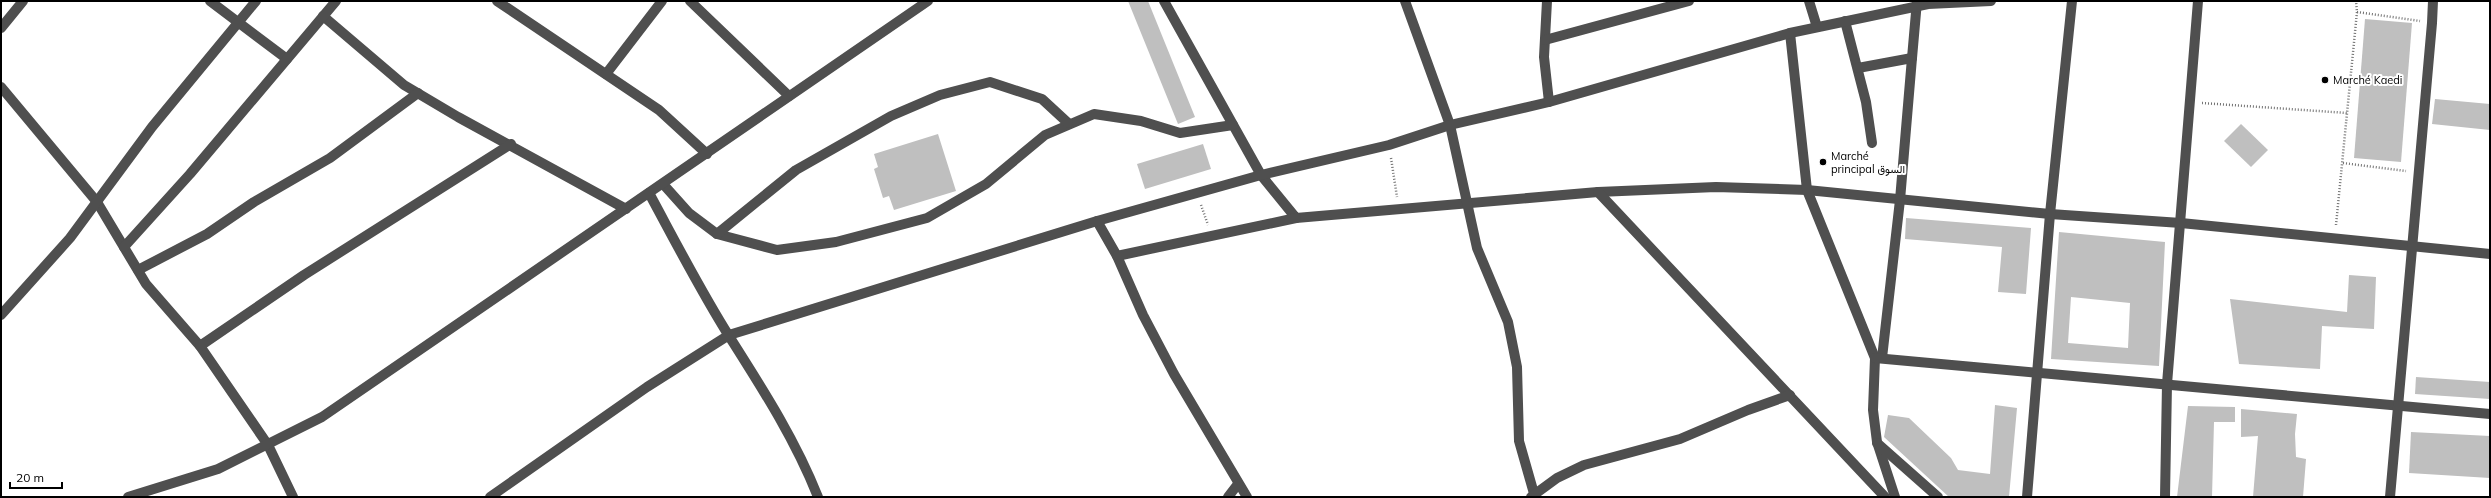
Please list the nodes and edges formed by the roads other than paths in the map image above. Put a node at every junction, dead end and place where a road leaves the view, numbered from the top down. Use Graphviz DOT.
graph roads {
  1 [pos="23,1"];
  2 [pos="210,1"];
  3 [pos="256,1"];
  4 [pos="336,1"];
  5 [pos="497,1"];
  6 [pos="662,1"];
  7 [pos="690,1"];
  8 [pos="928,1"];
  9 [pos="1164,1"];
  10 [pos="1405,1"];
  11 [pos="1547,1"];
  12 [pos="1689,1"];
  13 [pos="1809,1"];
  14 [pos="1991,1"];
  15 [pos="2072,1"];
  16 [pos="2198,1"];
  17 [pos="2433,1"];
  18 [pos="1916,4"];
  19 [pos="323,16"];
  20 [pos="1845,21"];
  21 [pos="239,22"];
  22 [pos="1817,27"];
  23 [pos="1,28"];
  24 [pos="1790,33"];
  25 [pos="1545,40"];
  26 [pos="1912,58"];
  27 [pos="287,59"];
  28 [pos="1858,68"];
  29 [pos="606,74"];
  30 [pos="1,87"];
  31 [pos="418,93"];
  32 [pos="789,96"];
  33 [pos="1549,102"];
  34 [pos="1068,123"];
  35 [pos="1232,125"];
  36 [pos="1450,125"];
  37 [pos="1872,143"];
  38 [pos="511,144"];
  39 [pos="707,154"];
  40 [pos="1261,175"];
  41 [pos="663,184"];
  42 [pos="1806,190"];
  43 [pos="1598,192"];
  44 [pos="649,193"];
  45 [pos="1900,200"];
  46 [pos="96,202"];
  47 [pos="1466,203"];
  48 [pos="626,209"];
  49 [pos="2050,214"];
  50 [pos="1296,218"];
  51 [pos="1097,221"];
  52 [pos="2181,223"];
  53 [pos="716,234"];
  54 [pos="124,247"];
  55 [pos="2411,247"];
  56 [pos="2490,254"];
  57 [pos="1117,256"];
  58 [pos="138,270"];
  59 [pos="1,315"];
  60 [pos="729,336"];
  61 [pos="200,346"];
  62 [pos="1878,358"];
  63 [pos="2037,372"];
  64 [pos="2167,384"];
  65 [pos="1790,395"];
  66 [pos="2398,406"];
  67 [pos="2490,414"];
  68 [pos="1877,442"];
  69 [pos="268,445"];
  70 [pos="1238,484"];
  71 [pos="1533,496"];
  72 [pos="128,497"];
  73 [pos="293,497"];
  74 [pos="490,497"];
  75 [pos="818,497"];
  76 [pos="1228,497"];
  77 [pos="1247,497"];
  78 [pos="1885,497"];
  79 [pos="1895,497"];
  80 [pos="1938,497"];
  81 [pos="2027,497"];
  82 [pos="2165,497"];
  83 [pos="2390,497"];
  1 -- 23 [label="street"];
  2 -- 21 [label="street"];
  3 -- 21 [label="street"];
  4 -- 19 [label="street"];
  5 -- 29 [label="street"];
  6 -- 29 [label="street"];
  7 -- 32 [label="street"];
  8 -- 32 [label="street"];
  9 -- 35 [label="street"];
  10 -- 36 [label="street"];
  11 -- 25 [label="street"];
  12 -- 25 [label="street"];
  13 -- 22 [label="street"];
  14 -- 18 [label="street"];
  15 -- 49 [label="street"];
  16 -- 52 [label="street"];
  17 -- 55 [label="street"];
  18 -- 20 [label="street"];
  18 -- 26 [label="street"];
  19 -- 27 [label="street"];
  19 -- 31 [label="street"];
  20 -- 22 [label="street"];
  20 -- 28 [label="street"];
  21 -- 27 [label="street"];
  21 -- 46 [label="street"];
  22 -- 24 [label="street"];
  24 -- 33 [label="street"];
  24 -- 42 [label="street"];
  25 -- 33 [label="street"];
  26 -- 28 [label="street"];
  26 -- 45 [label="street"];
  27 -- 54 [label="street"];
  28 -- 37 [label="street"];
  29 -- 39 [label="street"];
  30 -- 46 [label="street"];
  31 -- 38 [label="street"];
  31 -- 58 [label="street"];
  32 -- 39 [label="street"];
  33 -- 36 [label="street"];
  34 -- 35 [label="street"];
  34 -- 53 [label="street"];
  34 -- 53 [label="street"];
  35 -- 40 [label="street"];
  36 -- 40 [label="street"];
  36 -- 47 [label="street"];
  38 -- 48 [label="street"];
  38 -- 61 [label="street"];
  39 -- 41 [label="street"];
  40 -- 50 [label="street"];
  40 -- 51 [label="street"];
  41 -- 44 [label="street"];
  41 -- 53 [label="street"];
  42 -- 43 [label="street"];
  42 -- 45 [label="street"];
  42 -- 62 [label="street"];
  43 -- 47 [label="street"];
  43 -- 65 [label="street"];
  44 -- 48 [label="street"];
  44 -- 60 [label="street"];
  45 -- 49 [label="street"];
  45 -- 62 [label="street"];
  46 -- 54 [label="street"];
  46 -- 59 [label="street"];
  47 -- 50 [label="street"];
  47 -- 71 [label="street"];
  48 -- 69 [label="street"];
  49 -- 52 [label="street"];
  49 -- 63 [label="street"];
  50 -- 57 [label="street"];
  51 -- 57 [label="street"];
  51 -- 60 [label="street"];
  52 -- 55 [label="street"];
  52 -- 64 [label="street"];
  54 -- 58 [label="street"];
  55 -- 56 [label="street"];
  55 -- 66 [label="street"];
  57 -- 70 [label="street"];
  58 -- 61 [label="street"];
  60 -- 74 [label="street"];
  60 -- 75 [label="street"];
  61 -- 69 [label="street"];
  62 -- 63 [label="street"];
  62 -- 68 [label="street"];
  63 -- 64 [label="street"];
  63 -- 81 [label="street"];
  64 -- 66 [label="street"];
  64 -- 82 [label="street"];
  65 -- 71 [label="street"];
  65 -- 78 [label="street"];
  66 -- 67 [label="street"];
  66 -- 83 [label="street"];
  68 -- 79 [label="street"];
  68 -- 80 [label="street"];
  69 -- 72 [label="street"];
  69 -- 73 [label="street"];
  70 -- 76 [label="street"];
  70 -- 77 [label="street"];
}
